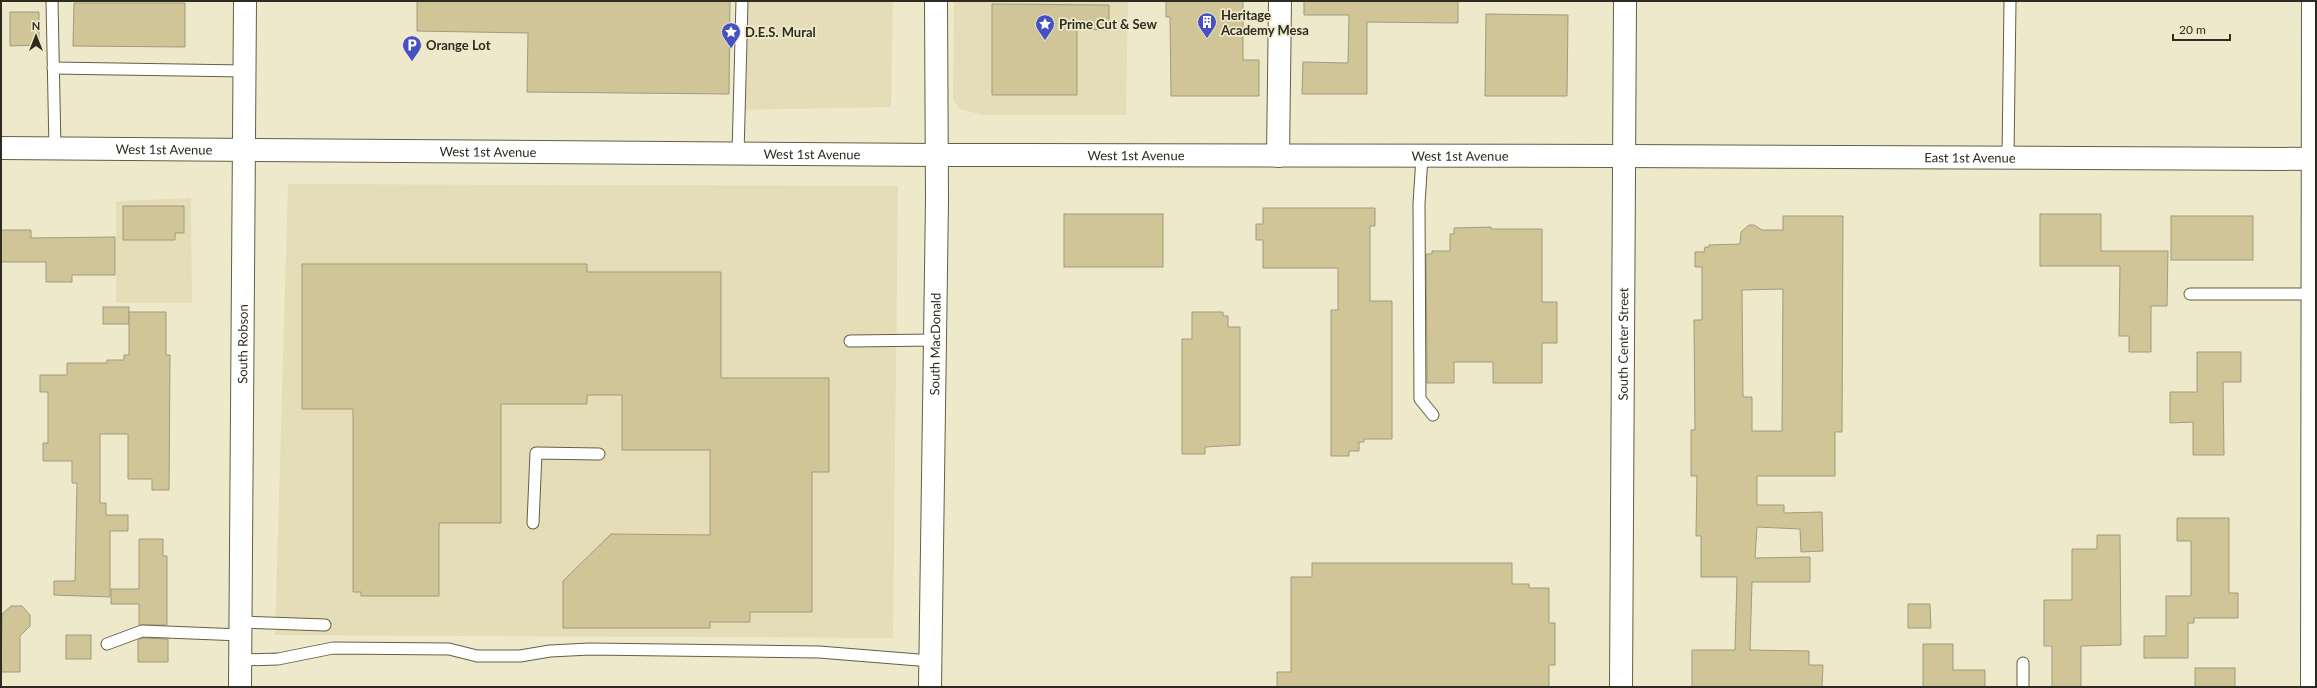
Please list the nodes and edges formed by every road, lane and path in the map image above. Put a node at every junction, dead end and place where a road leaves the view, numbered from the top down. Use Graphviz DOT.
graph roads {
  1 [pos="52,1"];
  2 [pos="245,1"];
  3 [pos="742,1"];
  4 [pos="936,1"];
  5 [pos="1280,1"];
  6 [pos="1625,1"];
  7 [pos="2010,1"];
  8 [pos="2313,1"];
  9 [pos="2314,31"];
  10 [pos="53,68"];
  11 [pos="245,71"];
  12 [pos="1,148"];
  13 [pos="55,149"];
  14 [pos="245,149"];
  15 [pos="738,154"];
  16 [pos="937,155"];
  17 [pos="1278,156"];
  18 [pos="1623,156"];
  19 [pos="1422,157"];
  20 [pos="2008,158"];
  21 [pos="2314,159"];
  22 [pos="2190,294"];
  23 [pos="2312,294"];
  24 [pos="935,340"];
  25 [pos="850,341"];
  26 [pos="1433,415"];
  27 [pos="599,454"];
  28 [pos="533,523"];
  29 [pos="325,625"];
  30 [pos="241,628"];
  31 [pos="107,644"];
  32 [pos="241,660"];
  33 [pos="931,662"];
  34 [pos="2023,663"];
  35 [pos="240,687"];
  36 [pos="930,687"];
  37 [pos="1621,687"];
  38 [pos="2023,687"];
  39 [pos="2312,687"];
  1 -- 10 [label="lane"];
  2 -- 11 [label="street, South Robson"];
  3 -- 15 [label="lane"];
  4 -- 16 [label="street, South MacDonald"];
  5 -- 17 [label="street"];
  6 -- 18 [label="street, South Center Street"];
  7 -- 20 [label="lane"];
  8 -- 9 [label="street"];
  9 -- 21 [label="street"];
  10 -- 11 [label="lane"];
  10 -- 13 [label="lane"];
  11 -- 14 [label="street, South Robson"];
  12 -- 13 [label="street, West 1st Avenue"];
  13 -- 14 [label="street, West 1st Avenue"];
  14 -- 15 [label="street, West 1st Avenue"];
  14 -- 30 [label="street, South Robson"];
  15 -- 16 [label="street, West 1st Avenue"];
  16 -- 17 [label="street, West 1st Avenue"];
  16 -- 24 [label="street, South MacDonald"];
  17 -- 19 [label="street, West 1st Avenue"];
  18 -- 19 [label="street, West 1st Avenue"];
  18 -- 20 [label="street, East 1st Avenue"];
  18 -- 37 [label="street, South Center Street"];
  19 -- 26 [label="lane"];
  20 -- 21 [label="street, East 1st Avenue"];
  21 -- 23 [label="street"];
  22 -- 23 [label="lane"];
  23 -- 39 [label="street"];
  24 -- 25 [label="lane"];
  24 -- 33 [label="street, South MacDonald"];
  27 -- 28 [label="lane"];
  29 -- 30 [label="lane"];
  30 -- 31 [label="lane"];
  30 -- 32 [label="street, South Robson"];
  32 -- 33 [label="lane"];
  32 -- 35 [label="street, South Robson"];
  33 -- 36 [label="street, South MacDonald"];
  34 -- 38 [label="lane"];
}
